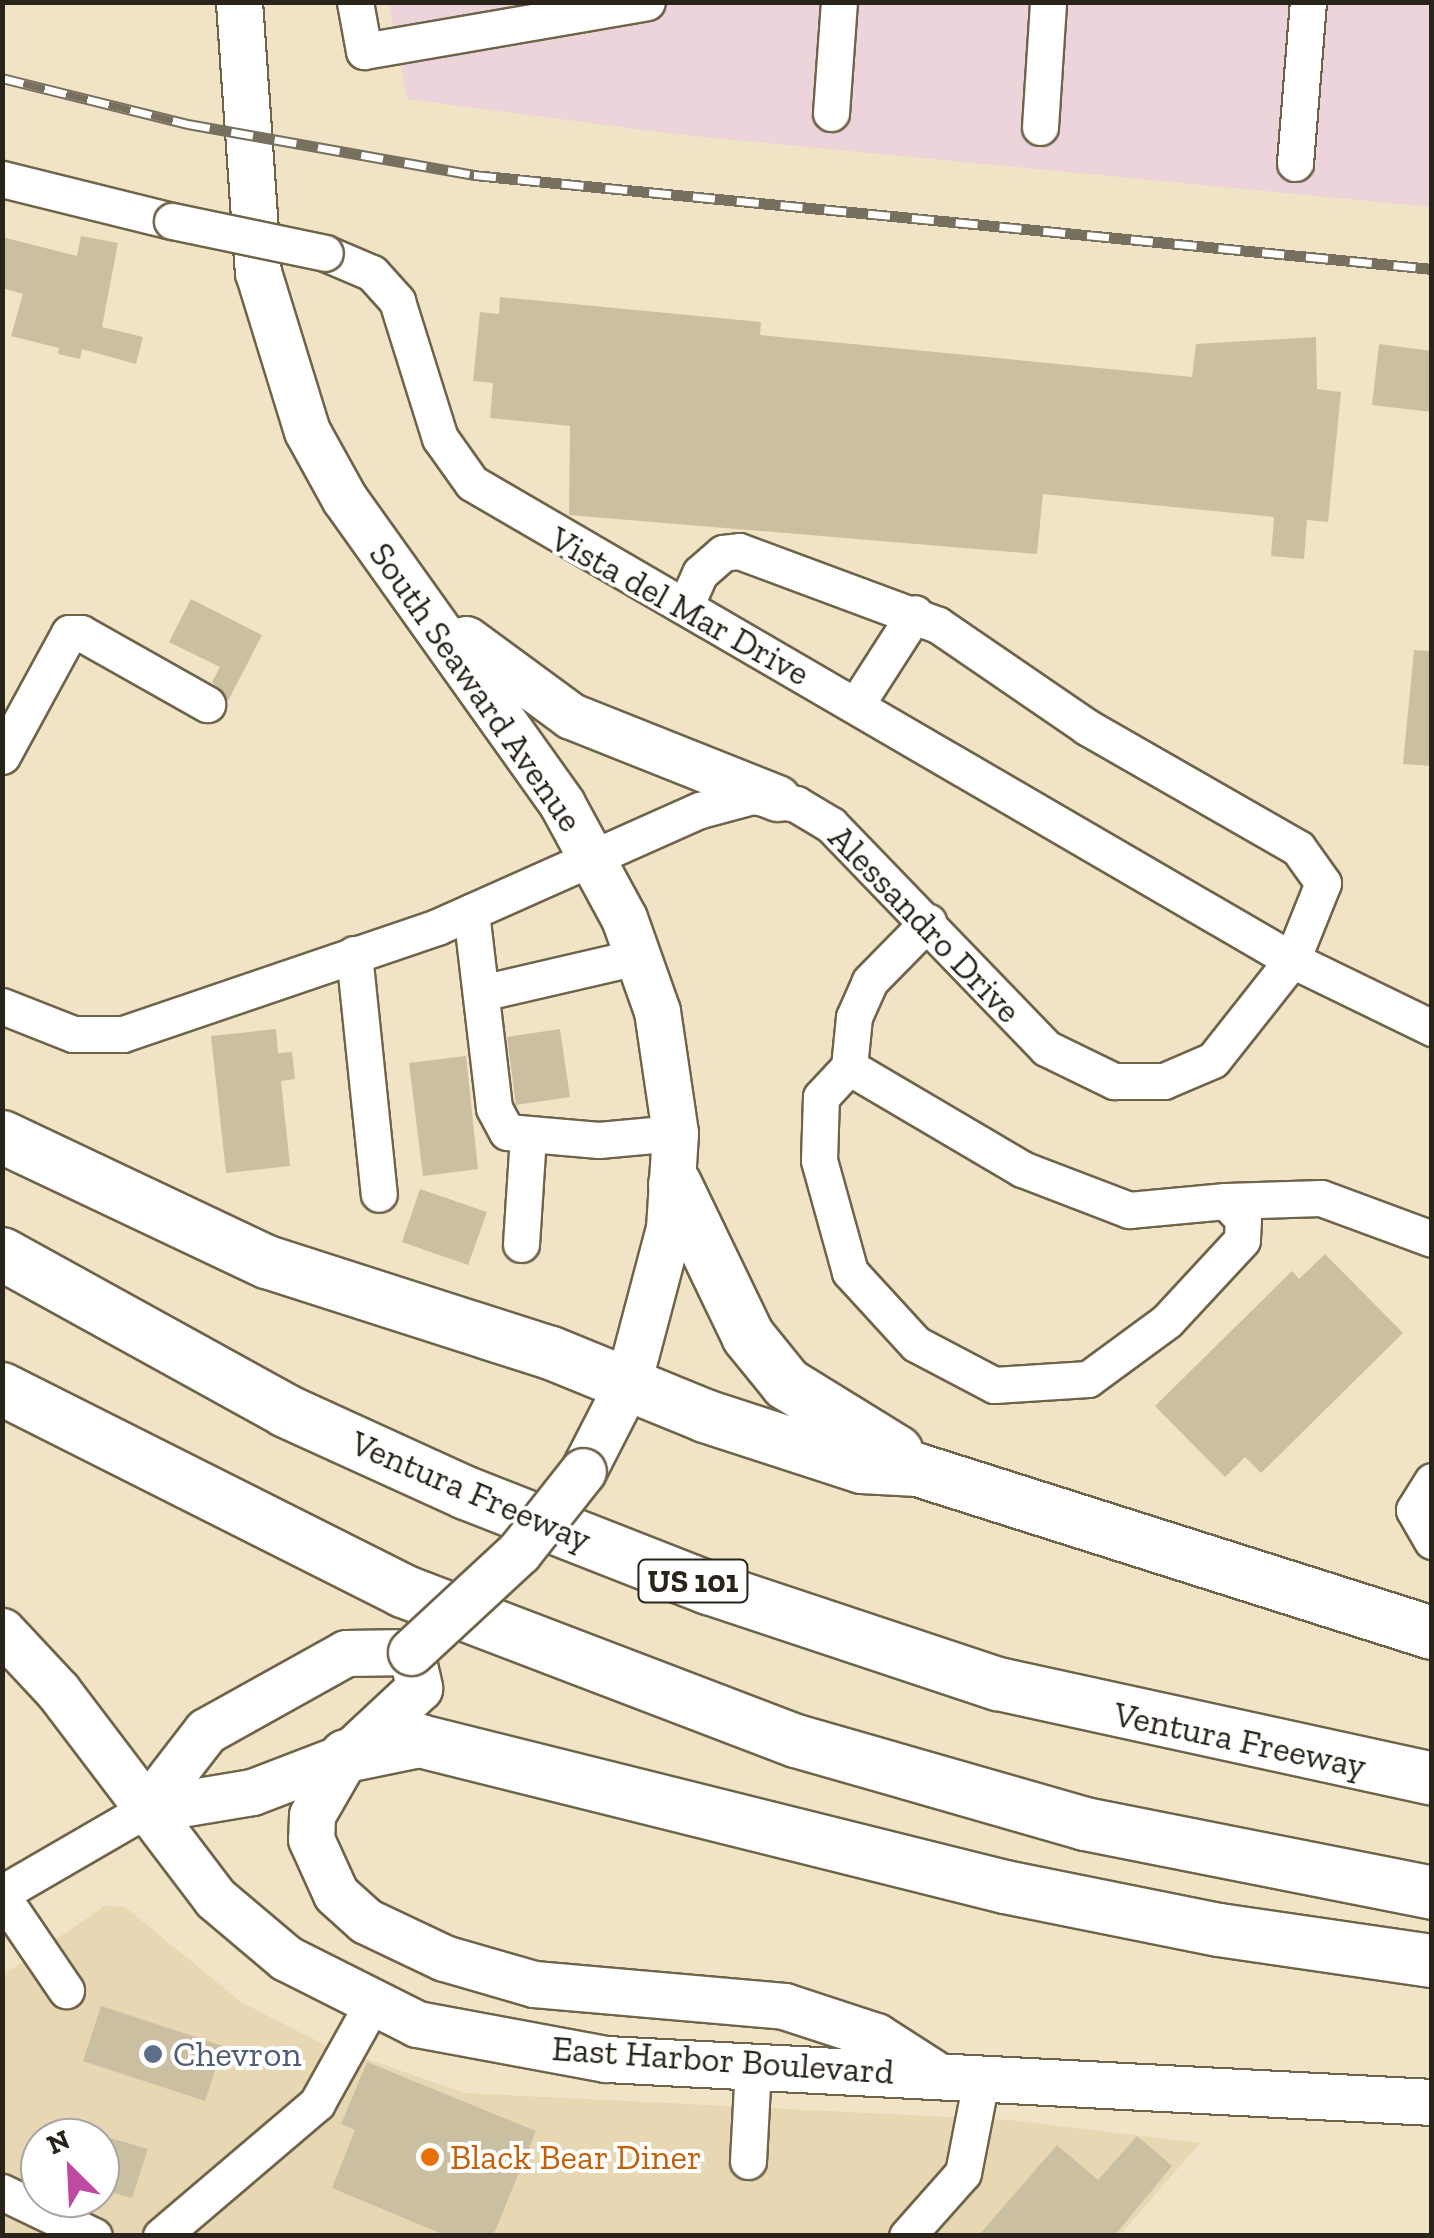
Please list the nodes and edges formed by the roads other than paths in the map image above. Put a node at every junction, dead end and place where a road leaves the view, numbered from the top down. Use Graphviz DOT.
graph roads {
  1 [pos="239,2"];
  2 [pos="355,2"];
  3 [pos="647,2"];
  4 [pos="839,2"];
  5 [pos="1048,2"];
  6 [pos="1308,2"];
  7 [pos="830,113"];
  8 [pos="1040,127"];
  9 [pos="1294,163"];
  10 [pos="2,178"];
  11 [pos="413,596"];
  12 [pos="684,606"];
  13 [pos="915,614"];
  14 [pos="208,704"];
  15 [pos="856,705"];
  16 [pos="2,756"];
  17 [pos="777,798"];
  18 [pos="595,862"];
  19 [pos="472,912"];
  20 [pos="928,922"];
  21 [pos="354,954"];
  22 [pos="641,956"];
  23 [pos="1292,960"];
  24 [pos="481,993"];
  25 [pos="2,1006"];
  26 [pos="1432,1028"];
  27 [pos="849,1068"];
  28 [pos="528,1136"];
  29 [pos="2,1137"];
  30 [pos="675,1159"];
  31 [pos="379,1194"];
  32 [pos="1226,1202"];
  33 [pos="1432,1239"];
  34 [pos="521,1244"];
  35 [pos="2,1254"];
  36 [pos="628,1384"];
  37 [pos="2,1389"];
  38 [pos="918,1470"];
  39 [pos="1432,1481"];
  40 [pos="1432,1540"];
  41 [pos="2,1631"];
  42 [pos="1432,1632"];
  43 [pos="415,1670"];
  44 [pos="346,1756"];
  45 [pos="1432,1778"];
  46 [pos="145,1810"];
  47 [pos="1432,1894"];
  48 [pos="2,1895"];
  49 [pos="1432,1961"];
  50 [pos="66,1990"];
  51 [pos="370,2006"];
  52 [pos="753,2066"];
  53 [pos="932,2072"];
  54 [pos="982,2076"];
  55 [pos="1432,2102"];
  56 [pos="748,2161"];
  57 [pos="2,2192"];
  58 [pos="94,2236"];
  59 [pos="161,2236"];
  60 [pos="907,2236"];
  1 -- 11 [label="main road, South Seaward Avenue"];
  2 -- 3 [label="street"];
  4 -- 7 [label="street"];
  5 -- 8 [label="street"];
  6 -- 9 [label="street"];
  10 -- 12 [label="street, Vista del Mar Drive, bridge"];
  11 -- 17 [label="main road"];
  11 -- 18 [label="main road, South Seaward Avenue"];
  12 -- 13 [label="street"];
  12 -- 15 [label="street, Vista del Mar Drive"];
  13 -- 15 [label="street"];
  13 -- 23 [label="street, Alessandro Drive"];
  14 -- 16 [label="street"];
  15 -- 23 [label="street, Vista del Mar Drive"];
  17 -- 18 [label="street"];
  17 -- 20 [label="street, Alessandro Drive"];
  18 -- 19 [label="street"];
  18 -- 22 [label="main road, South Seaward Avenue"];
  19 -- 21 [label="street"];
  19 -- 24 [label="street"];
  20 -- 23 [label="street, Alessandro Drive"];
  20 -- 27 [label="street"];
  21 -- 25 [label="street"];
  21 -- 31 [label="street"];
  22 -- 24 [label="street"];
  22 -- 30 [label="main road, South Seaward Avenue"];
  23 -- 26 [label="street, Vista del Mar Drive"];
  24 -- 28 [label="street"];
  27 -- 32 [label="street"];
  27 -- 32 [label="street"];
  28 -- 30 [label="street"];
  28 -- 34 [label="street"];
  29 -- 36 [label="highway"];
  30 -- 36 [label="main road, South Seaward Avenue"];
  30 -- 38 [label="highway"];
  32 -- 33 [label="street"];
  35 -- 45 [label="highway, Ventura Freeway / US 101"];
  36 -- 38 [label="highway"];
  36 -- 43 [label="main road, South Seaward Avenue, bridge"];
  37 -- 47 [label="highway"];
  38 -- 42 [label="highway"];
  39 -- 40 [label="street"];
  41 -- 46 [label="main road, East Harbor Boulevard"];
  43 -- 44 [label="main road, South Seaward Avenue"];
  43 -- 46 [label="main road, South Seaward Avenue"];
  44 -- 46 [label="main road, South Seaward Avenue"];
  44 -- 49 [label="highway"];
  44 -- 53 [label="main road"];
  46 -- 48 [label="street, South Seaward Avenue"];
  46 -- 51 [label="main road, East Harbor Boulevard"];
  48 -- 50 [label="street"];
  51 -- 52 [label="main road, East Harbor Boulevard"];
  51 -- 59 [label="street"];
  52 -- 53 [label="main road, East Harbor Boulevard"];
  52 -- 56 [label="street"];
  53 -- 54 [label="main road, East Harbor Boulevard"];
  54 -- 55 [label="main road, East Harbor Boulevard"];
  54 -- 60 [label="street"];
  57 -- 58 [label="street"];
}
